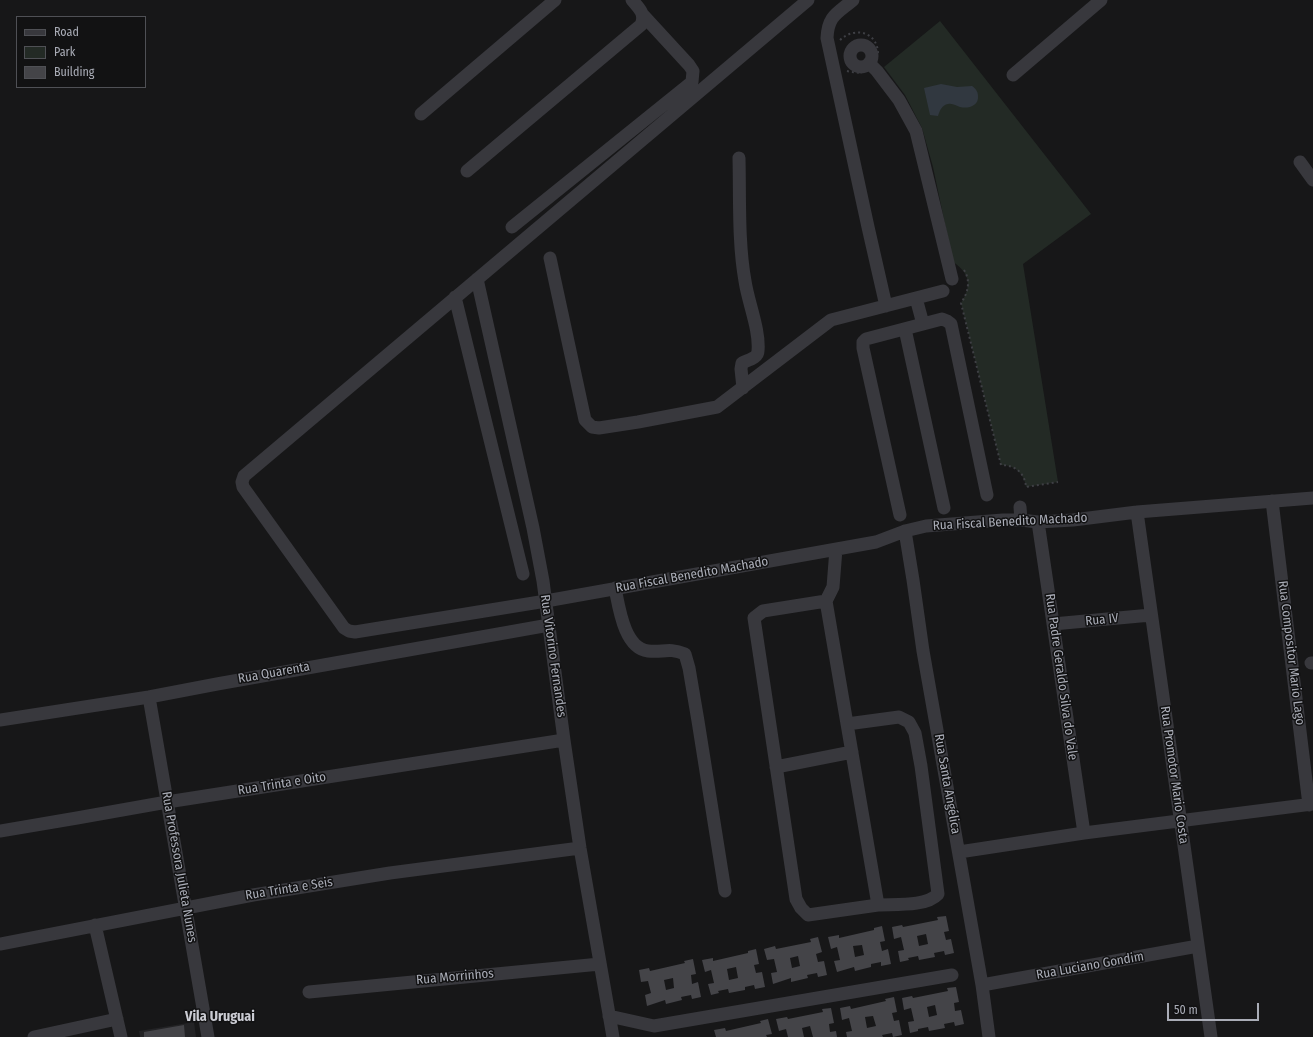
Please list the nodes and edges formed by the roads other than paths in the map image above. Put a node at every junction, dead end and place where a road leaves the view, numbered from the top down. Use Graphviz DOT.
graph roads {
  1 [pos="555,0"];
  2 [pos="632,0"];
  3 [pos="808,0"];
  4 [pos="853,0"];
  5 [pos="1101,0"];
  6 [pos="643,15"];
  7 [pos="870,65"];
  8 [pos="1012,75"];
  9 [pos="420,114"];
  10 [pos="739,158"];
  11 [pos="1300,162"];
  12 [pos="467,171"];
  13 [pos="1313,180"];
  14 [pos="512,227"];
  15 [pos="550,258"];
  16 [pos="477,279"];
  17 [pos="952,279"];
  18 [pos="943,291"];
  19 [pos="456,297"];
  20 [pos="916,298"];
  21 [pos="886,306"];
  22 [pos="923,324"];
  23 [pos="905,329"];
  24 [pos="743,388"];
  25 [pos="987,495"];
  26 [pos="1313,498"];
  27 [pos="1272,501"];
  28 [pos="944,508"];
  29 [pos="1137,512"];
  30 [pos="900,515"];
  31 [pos="1038,522"];
  32 [pos="905,531"];
  33 [pos="836,549"];
  34 [pos="523,574"];
  35 [pos="615,588"];
  36 [pos="546,600"];
  37 [pos="826,601"];
  38 [pos="1151,615"];
  39 [pos="1053,624"];
  40 [pos="549,625"];
  41 [pos="149,697"];
  42 [pos="0,720"];
  43 [pos="847,724"];
  44 [pos="564,740"];
  45 [pos="852,752"];
  46 [pos="776,767"];
  47 [pos="167,802"];
  48 [pos="1311,805"];
  49 [pos="1181,822"];
  50 [pos="0,830"];
  51 [pos="1084,833"];
  52 [pos="580,848"];
  53 [pos="959,852"];
  54 [pos="725,891"];
  55 [pos="878,905"];
  56 [pos="186,908"];
  57 [pos="95,925"];
  58 [pos="0,944"];
  59 [pos="1198,946"];
  60 [pos="600,964"];
  61 [pos="952,975"];
  62 [pos="982,985"];
  63 [pos="309,992"];
  64 [pos="609,1016"];
  65 [pos="117,1019"];
  66 [pos="34,1037"];
  67 [pos="121,1037"];
  68 [pos="208,1037"];
  69 [pos="613,1037"];
  70 [pos="989,1037"];
  71 [pos="1211,1037"];
  1 -- 9 [label="street"];
  2 -- 6 [label="street"];
  3 -- 16 [label="street"];
  4 -- 21 [label="street"];
  5 -- 8 [label="street"];
  6 -- 12 [label="street"];
  6 -- 14 [label="street"];
  7 -- 17 [label="street"];
  10 -- 24 [label="street"];
  11 -- 13 [label="street"];
  15 -- 24 [label="street"];
  16 -- 19 [label="street"];
  16 -- 36 [label="street, Rua Vitorino Fernandes"];
  18 -- 20 [label="street"];
  19 -- 34 [label="street"];
  19 -- 36 [label="street, Rua Fiscal Benedito Machado"];
  20 -- 21 [label="street"];
  20 -- 22 [label="street"];
  21 -- 24 [label="street"];
  22 -- 23 [label="street"];
  22 -- 25 [label="street"];
  23 -- 28 [label="street"];
  23 -- 30 [label="street"];
  26 -- 27 [label="street, Rua Fiscal Benedito Machado"];
  27 -- 29 [label="street, Rua Fiscal Benedito Machado"];
  27 -- 48 [label="street, Rua Compositor Mario Lago"];
  29 -- 31 [label="street, Rua Fiscal Benedito Machado"];
  29 -- 38 [label="street, Rua Promotor Mario Costa"];
  31 -- 32 [label="street, Rua Fiscal Benedito Machado"];
  31 -- 39 [label="street, Rua Padre Geraldo Silva do Vale"];
  32 -- 33 [label="street, Rua Fiscal Benedito Machado"];
  32 -- 53 [label="street, Rua Santa Angélica"];
  33 -- 35 [label="street, Rua Fiscal Benedito Machado"];
  33 -- 37 [label="street"];
  35 -- 36 [label="street, Rua Fiscal Benedito Machado"];
  35 -- 54 [label="street"];
  36 -- 40 [label="street, Rua Vitorino Fernandes"];
  37 -- 43 [label="street"];
  37 -- 46 [label="street"];
  38 -- 39 [label="street, Rua IV"];
  38 -- 49 [label="street, Rua Promotor Mario Costa"];
  39 -- 51 [label="street, Rua Padre Geraldo Silva do Vale"];
  40 -- 41 [label="street, Rua Quarenta"];
  40 -- 44 [label="street, Rua Vitorino Fernandes"];
  41 -- 42 [label="street, Rua Quarenta"];
  41 -- 47 [label="street, Rua Professora Julieta Nunes"];
  43 -- 45 [label="street"];
  43 -- 55 [label="street"];
  44 -- 47 [label="street, Rua Trinta e Oito"];
  44 -- 52 [label="street, Rua Vitorino Fernandes"];
  45 -- 46 [label="street"];
  45 -- 55 [label="street"];
  46 -- 55 [label="street"];
  47 -- 50 [label="street, Rua Trinta e Oito"];
  47 -- 56 [label="street, Rua Professora Julieta Nunes"];
  48 -- 49 [label="street"];
  49 -- 51 [label="street"];
  49 -- 59 [label="street, Rua Promotor Mario Costa"];
  51 -- 53 [label="street"];
  52 -- 56 [label="street, Rua Trinta e Seis"];
  52 -- 60 [label="street, Rua Vitorino Fernandes"];
  53 -- 62 [label="street, Rua Santa Angélica"];
  56 -- 57 [label="street, Rua Trinta e Seis"];
  56 -- 68 [label="street, Rua Professora Julieta Nunes"];
  57 -- 58 [label="street, Rua Trinta e Seis"];
  57 -- 65 [label="street"];
  59 -- 62 [label="street, Rua Luciano Gondim"];
  59 -- 71 [label="street, Rua Promotor Mario Costa"];
  60 -- 63 [label="street, Rua Morrinhos"];
  60 -- 64 [label="street, Rua Vitorino Fernandes"];
  61 -- 64 [label="street"];
  62 -- 70 [label="street, Rua Santa Angélica"];
  64 -- 69 [label="street, Rua Vitorino Fernandes"];
  65 -- 66 [label="street"];
  65 -- 67 [label="street"];
}
